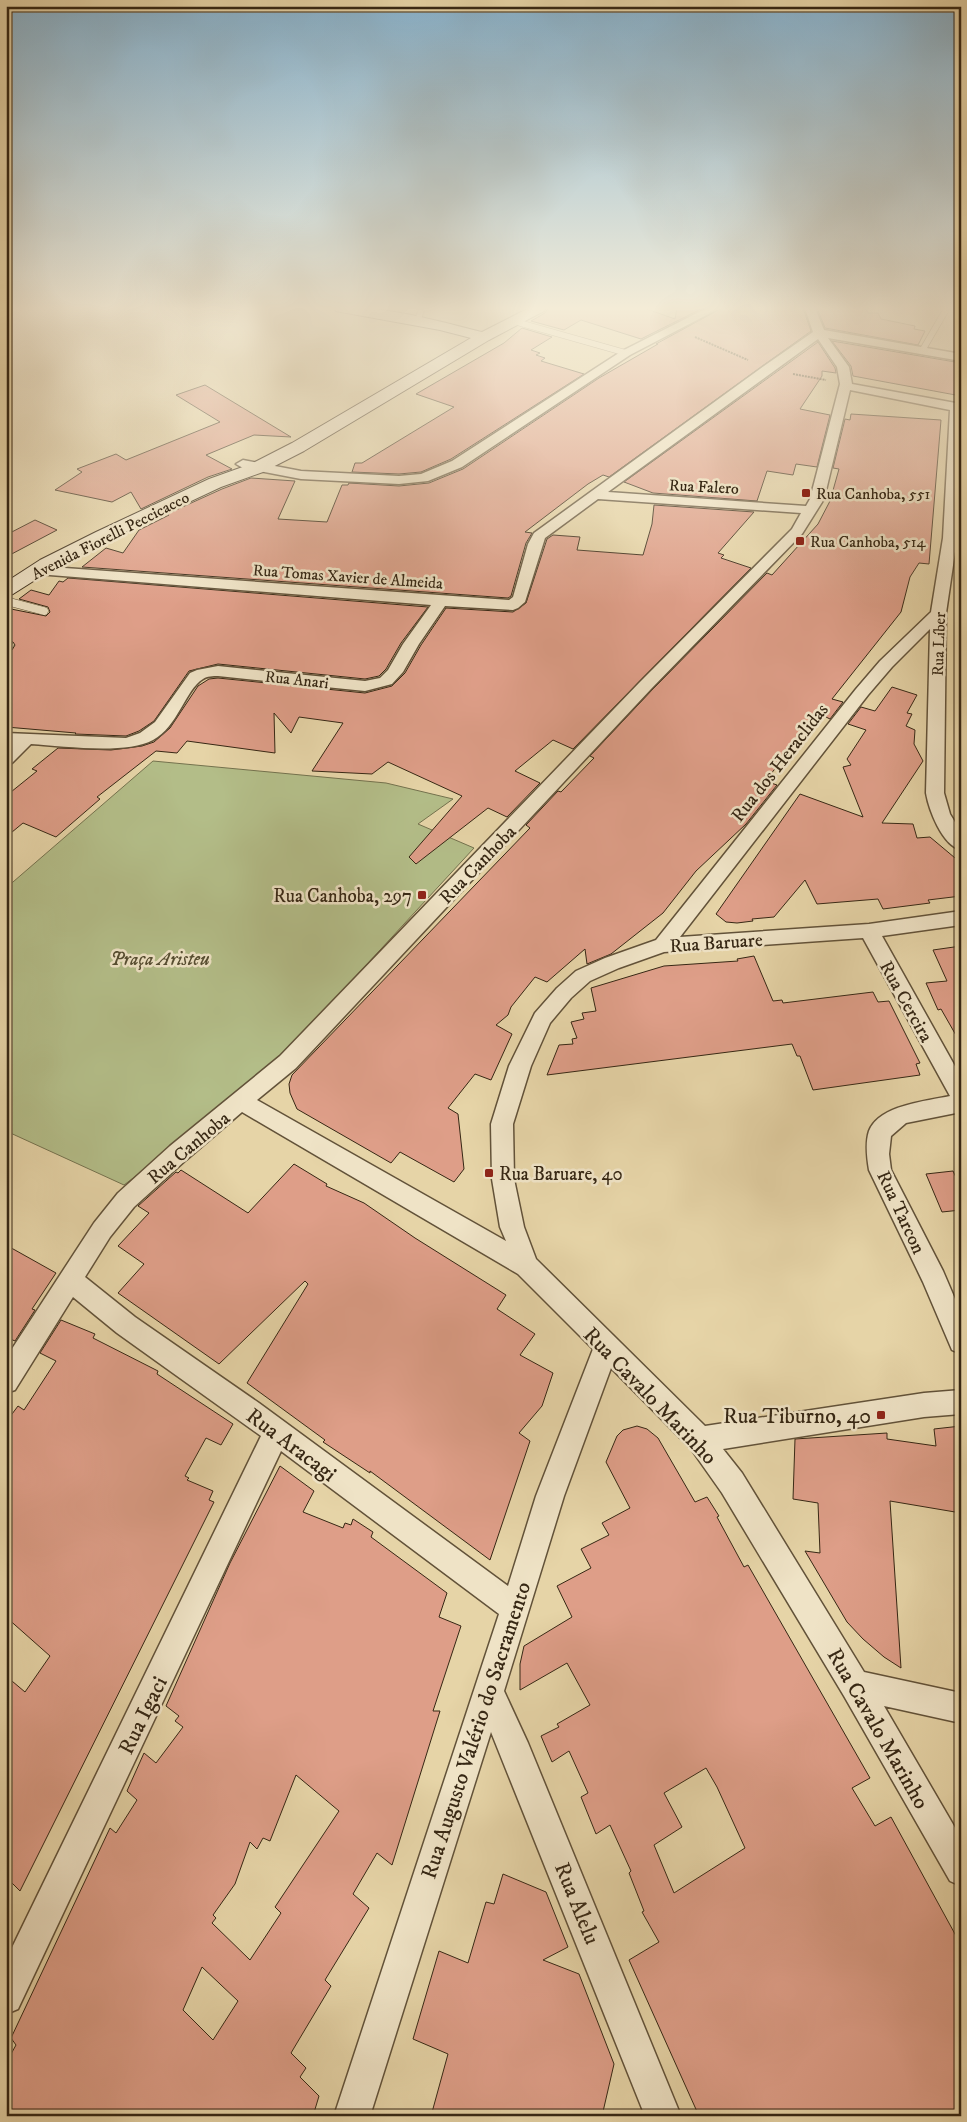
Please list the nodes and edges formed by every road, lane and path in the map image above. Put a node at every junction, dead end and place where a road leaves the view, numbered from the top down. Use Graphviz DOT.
graph roads {
  1 [pos="345,407"];
  2 [pos="366,407"];
  3 [pos="544,407"];
  4 [pos="715,407"];
  5 [pos="841,407"];
  6 [pos="958,408"];
  7 [pos="250,466"];
  8 [pos="594,496"];
  9 [pos="811,510"];
  10 [pos="37,570"];
  11 [pos="6,590"];
  12 [pos="441,601"];
  13 [pos="6,602"];
  14 [pos="44,611"];
  15 [pos="938,613"];
  16 [pos="6,738"];
  17 [pos="26,740"];
  18 [pos="6,758"];
  19 [pos="961,844"];
  20 [pos="961,918"];
  21 [pos="869,931"];
  22 [pos="663,945"];
  23 [pos="961,1097"];
  24 [pos="241,1101"];
  25 [pos="961,1103"];
  26 [pos="527,1266"];
  27 [pos="70,1280"];
  28 [pos="961,1342"];
  29 [pos="606,1348"];
  30 [pos="6,1381"];
  31 [pos="961,1402"];
  32 [pos="277,1432"];
  33 [pos="700,1440"];
  34 [pos="514,1608"];
  35 [pos="855,1685"];
  36 [pos="489,1692"];
  37 [pos="961,1708"];
  38 [pos="961,1870"];
  39 [pos="6,1997"];
  40 [pos="352,2116"];
  41 [pos="663,2116"];
  1 -- 7 [label="main road, Avenida Fiorelli Peccicacco"];
  2 -- 7 [label="main road, Avenida Fiorelli Peccicacco"];
  3 -- 7 [label="street"];
  4 -- 8 [label="street"];
  5 -- 9 [label="street, Rua Canhoba"];
  6 -- 15 [label="street, Rua Líber"];
  7 -- 10 [label="main road, Avenida Fiorelli Peccicacco"];
  8 -- 9 [label="street, Rua Falero"];
  8 -- 12 [label="street, Rua Tomas Xavier de Almeida"];
  9 -- 24 [label="street, Rua Canhoba"];
  10 -- 11 [label="main road, Avenida Fiorelli Peccicacco"];
  10 -- 12 [label="street, Rua Tomas Xavier de Almeida"];
  12 -- 17 [label="street, Rua Anari"];
  13 -- 14 [label="lane"];
  15 -- 19 [label="street, Rua Líber"];
  15 -- 22 [label="street, Rua dos Heraclidas"];
  16 -- 17 [label="street"];
  17 -- 18 [label="street"];
  20 -- 21 [label="street, Rua Baruare"];
  21 -- 22 [label="street, Rua Baruare"];
  21 -- 23 [label="street, Rua Cercira"];
  22 -- 26 [label="street, Rua Baruare"];
  24 -- 26 [label="street, Rua Cavalo Marinho"];
  24 -- 27 [label="street, Rua Canhoba"];
  25 -- 28 [label="street, Rua Tarcon"];
  26 -- 29 [label="street, Rua Cavalo Marinho"];
  27 -- 30 [label="street, Rua Canhoba"];
  27 -- 32 [label="street, Rua Aracagi"];
  29 -- 33 [label="street, Rua Cavalo Marinho"];
  29 -- 34 [label="street, Rua Augusto Valério do Sacramento"];
  31 -- 33 [label="street"];
  32 -- 34 [label="street, Rua Aracagi"];
  32 -- 39 [label="street, Rua Igaci"];
  33 -- 35 [label="street, Rua Cavalo Marinho"];
  34 -- 36 [label="street, Rua Augusto Valério do Sacramento"];
  35 -- 37 [label="street"];
  35 -- 38 [label="street, Rua Cavalo Marinho"];
  36 -- 40 [label="street, Rua Augusto Valério do Sacramento"];
  36 -- 41 [label="street, Rua Alelu"];
}
